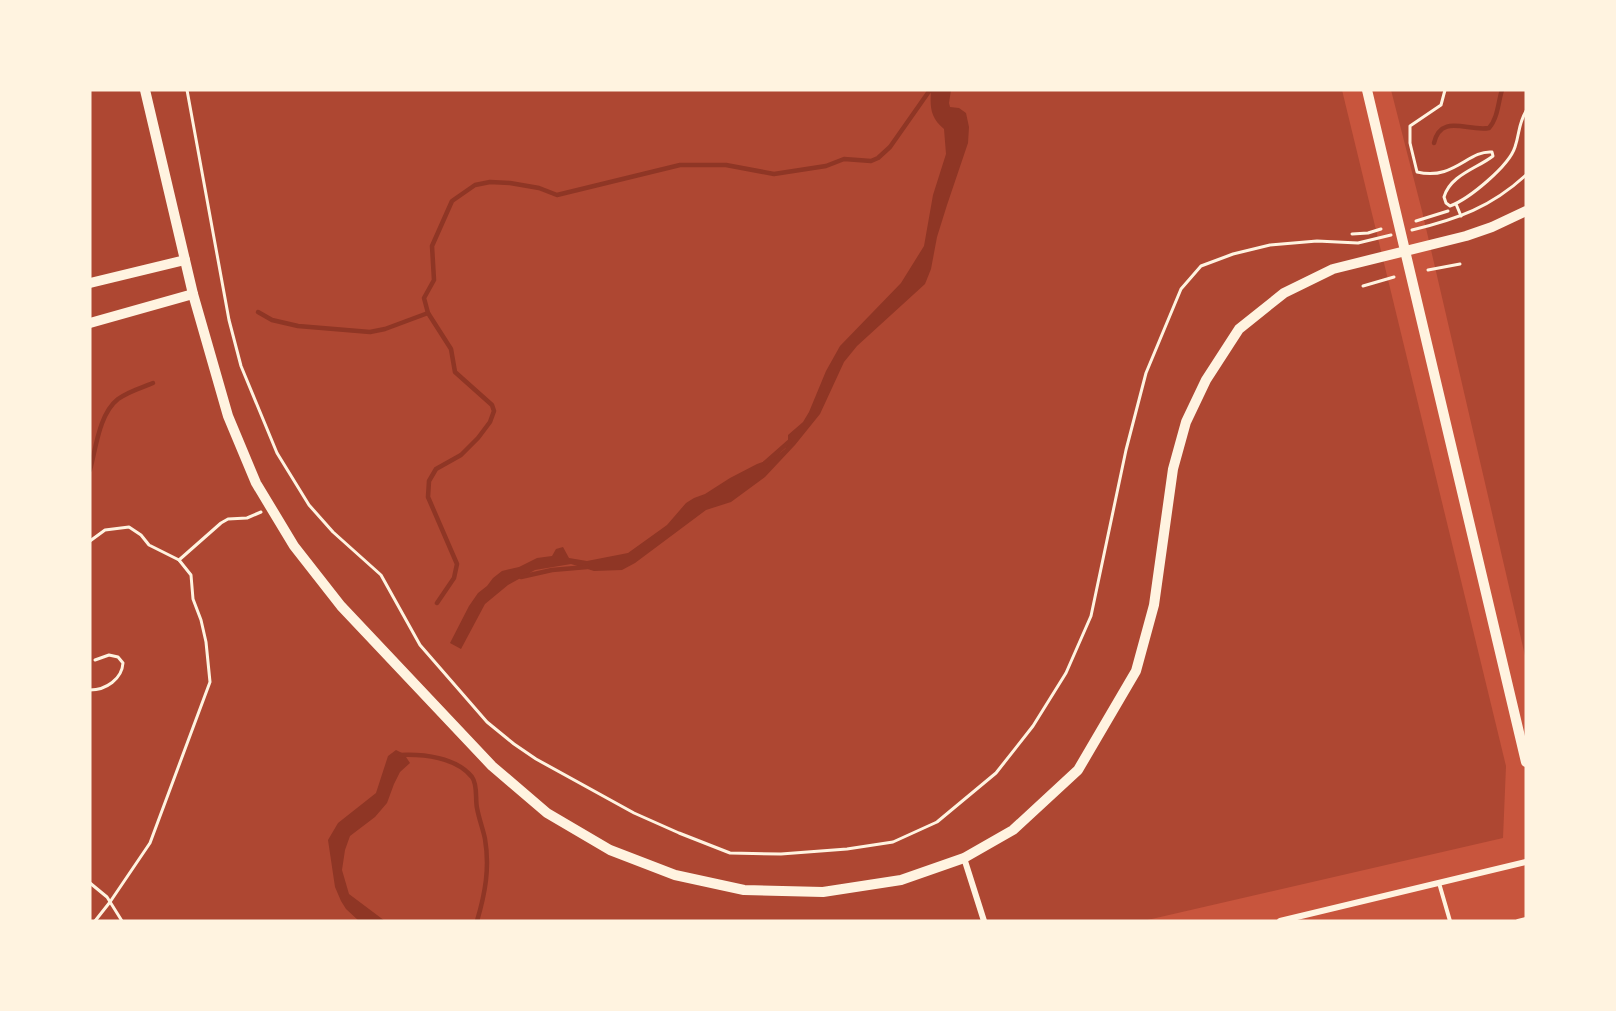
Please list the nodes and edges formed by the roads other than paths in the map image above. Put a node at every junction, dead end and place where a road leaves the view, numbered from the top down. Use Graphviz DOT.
graph roads {
  1 [pos="145,90"];
  2 [pos="1367,90"];
  3 [pos="1526,211"];
  4 [pos="185,260"];
  5 [pos="90,283"];
  6 [pos="194,294"];
  7 [pos="90,323"];
  8 [pos="1526,762"];
  9 [pos="964,858"];
  10 [pos="1526,862"];
  11 [pos="1439,883"];
  12 [pos="1526,919"];
  13 [pos="984,921"];
  14 [pos="1280,921"];
  15 [pos="1450,921"];
  16 [pos="1518,921"];
  1 -- 4 [label="main road"];
  2 -- 8 [label="main road"];
  3 -- 9 [label="main road"];
  4 -- 5 [label="main road"];
  4 -- 6 [label="main road"];
  6 -- 7 [label="main road"];
  6 -- 9 [label="main road"];
  9 -- 13 [label="street"];
  10 -- 11 [label="street"];
  11 -- 14 [label="street"];
  11 -- 15 [label="lane"];
  12 -- 16 [label="lane"];
}
